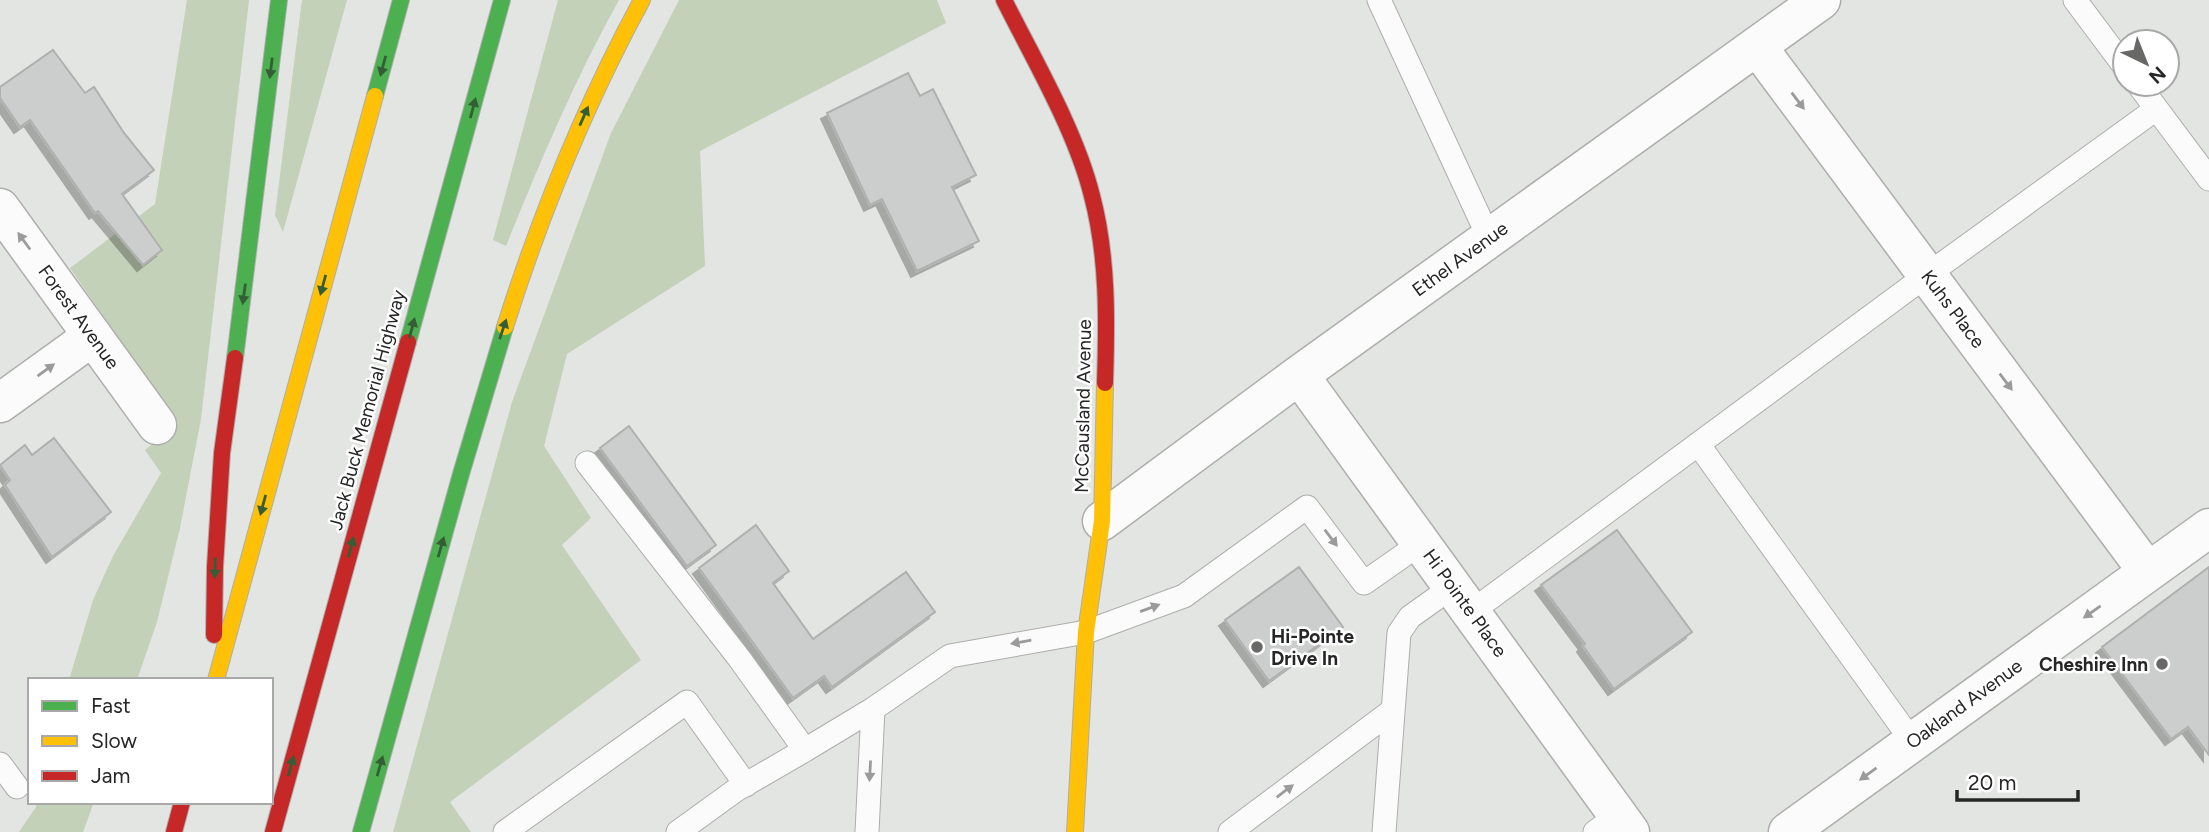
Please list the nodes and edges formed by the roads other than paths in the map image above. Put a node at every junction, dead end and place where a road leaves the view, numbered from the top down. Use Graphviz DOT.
graph roads {
  1 [pos="279,0"];
  2 [pos="401,0"];
  3 [pos="502,0"];
  4 [pos="642,0"];
  5 [pos="1004,0"];
  6 [pos="1379,0"];
  7 [pos="1821,0"];
  8 [pos="2075,0"];
  9 [pos="1757,46"];
  10 [pos="2111,48"];
  11 [pos="2148,98"];
  12 [pos="2156,108"];
  13 [pos="2209,179"];
  14 [pos="0,208"];
  15 [pos="1489,238"];
  16 [pos="1927,275"];
  17 [pos="93,336"];
  18 [pos="1299,375"];
  19 [pos="0,403"];
  20 [pos="157,425"];
  21 [pos="1698,444"];
  22 [pos="587,463"];
  23 [pos="1102,521"];
  24 [pos="2209,528"];
  25 [pos="1421,543"];
  26 [pos="2148,572"];
  27 [pos="1462,599"];
  28 [pos="1086,632"];
  29 [pos="215,678"];
  30 [pos="216,678"];
  31 [pos="873,709"];
  32 [pos="1393,710"];
  33 [pos="1912,741"];
  34 [pos="805,750"];
  35 [pos="0,764"];
  36 [pos="746,785"];
  37 [pos="17,787"];
  38 [pos="181,804"];
  39 [pos="1614,826"];
  40 [pos="174,832"];
  41 [pos="273,832"];
  42 [pos="361,832"];
  43 [pos="505,832"];
  44 [pos="678,832"];
  45 [pos="867,832"];
  46 [pos="1075,832"];
  47 [pos="1230,832"];
  48 [pos="1384,832"];
  49 [pos="1788,832"];
  1 -- 29 [label="main road, one-way"];
  2 -- 30 [label="main road, one-way"];
  41 -- 3 [label="main road, Jack Buck Memorial Highway, one-way"];
  42 -- 4 [label="main road, one-way"];
  5 -- 23 [label="main road, McCausland Avenue"];
  6 -- 15 [label="lane"];
  7 -- 9 [label="street, Ethel Avenue"];
  8 -- 10 [label="lane"];
  9 -- 15 [label="street, Ethel Avenue"];
  9 -- 16 [label="street, Kuhs Place, one-way"];
  11 -- 12 [label="lane"];
  12 -- 13 [label="lane"];
  12 -- 16 [label="lane"];
  17 -- 14 [label="street, Forest Avenue, one-way"];
  15 -- 18 [label="street, Ethel Avenue"];
  16 -- 21 [label="lane"];
  16 -- 26 [label="street, Kuhs Place, one-way"];
  19 -- 17 [label="street, one-way"];
  17 -- 20 [label="street, Forest Avenue"];
  18 -- 23 [label="street, Ethel Avenue"];
  18 -- 25 [label="street, Hi Pointe Place"];
  21 -- 27 [label="lane"];
  21 -- 33 [label="lane"];
  22 -- 34 [label="lane"];
  23 -- 28 [label="main road, McCausland Avenue"];
  24 -- 26 [label="street, Oakland Avenue"];
  25 -- 27 [label="street, Hi Pointe Place"];
  28 -- 25 [label="lane, one-way"];
  26 -- 33 [label="street, Oakland Avenue, one-way"];
  27 -- 32 [label="lane"];
  27 -- 39 [label="street, Hi Pointe Place"];
  28 -- 31 [label="lane, one-way"];
  28 -- 46 [label="main road, McCausland Avenue"];
  31 -- 34 [label="lane"];
  31 -- 45 [label="lane, one-way"];
  47 -- 32 [label="lane, one-way"];
  32 -- 48 [label="lane"];
  33 -- 49 [label="street, Oakland Avenue, one-way"];
  34 -- 36 [label="lane"];
  35 -- 37 [label="lane"];
  36 -- 43 [label="lane"];
  36 -- 44 [label="lane"];
  38 -- 40 [label="main road"];
}
